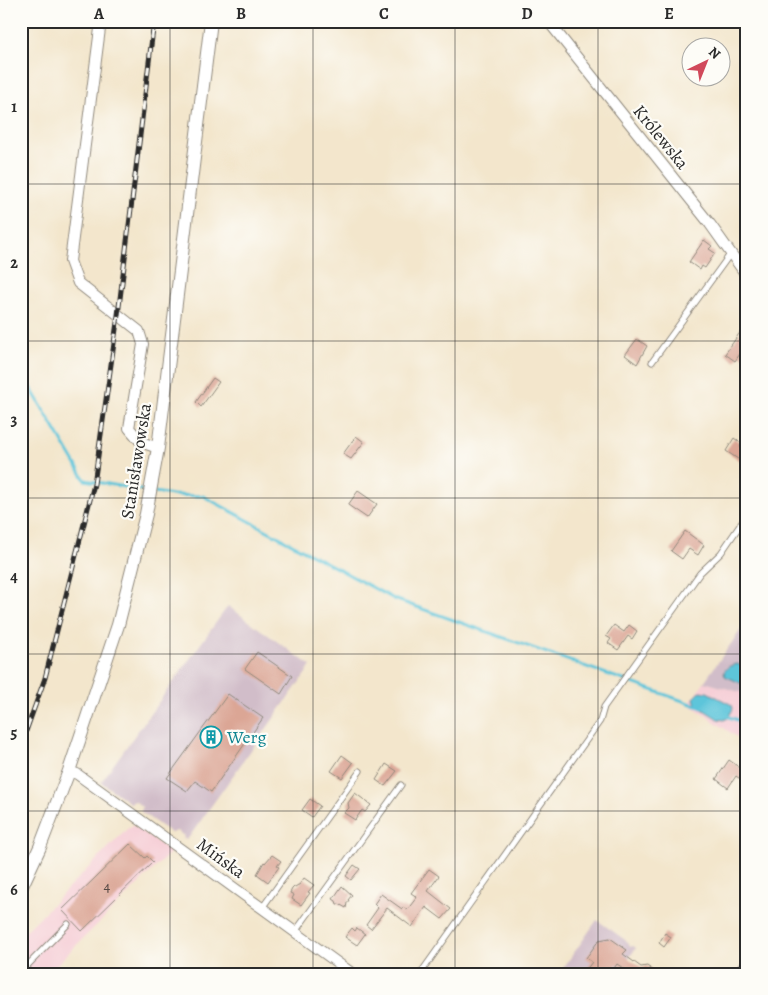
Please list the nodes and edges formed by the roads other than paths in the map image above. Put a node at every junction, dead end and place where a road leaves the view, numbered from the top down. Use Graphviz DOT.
graph roads {
  1 [pos="101,21"];
  2 [pos="210,21"];
  3 [pos="548,21"];
  4 [pos="731,253"];
  5 [pos="747,276"];
  6 [pos="652,362"];
  7 [pos="158,448"];
  8 [pos="747,515"];
  9 [pos="70,771"];
  10 [pos="360,771"];
  11 [pos="401,785"];
  12 [pos="21,888"];
  13 [pos="262,908"];
  14 [pos="68,924"];
  15 [pos="295,932"];
  16 [pos="747,963"];
  17 [pos="21,972"];
  18 [pos="353,974"];
  19 [pos="420,974"];
  20 [pos="738,974"];
  1 -- 7 [label="street"];
  2 -- 7 [label="street, Stanisławowska"];
  3 -- 4 [label="street, Królewska"];
  4 -- 5 [label="street, Królewska"];
  4 -- 6 [label="lane"];
  7 -- 9 [label="street, Stanisławowska"];
  8 -- 19 [label="lane"];
  9 -- 12 [label="street, Stanisławowska"];
  9 -- 13 [label="street, Mińska"];
  10 -- 13 [label="lane"];
  11 -- 15 [label="lane"];
  13 -- 15 [label="street, Mińska"];
  14 -- 17 [label="lane"];
  15 -- 18 [label="street, Mińska"];
  16 -- 20 [label="street"];
}
